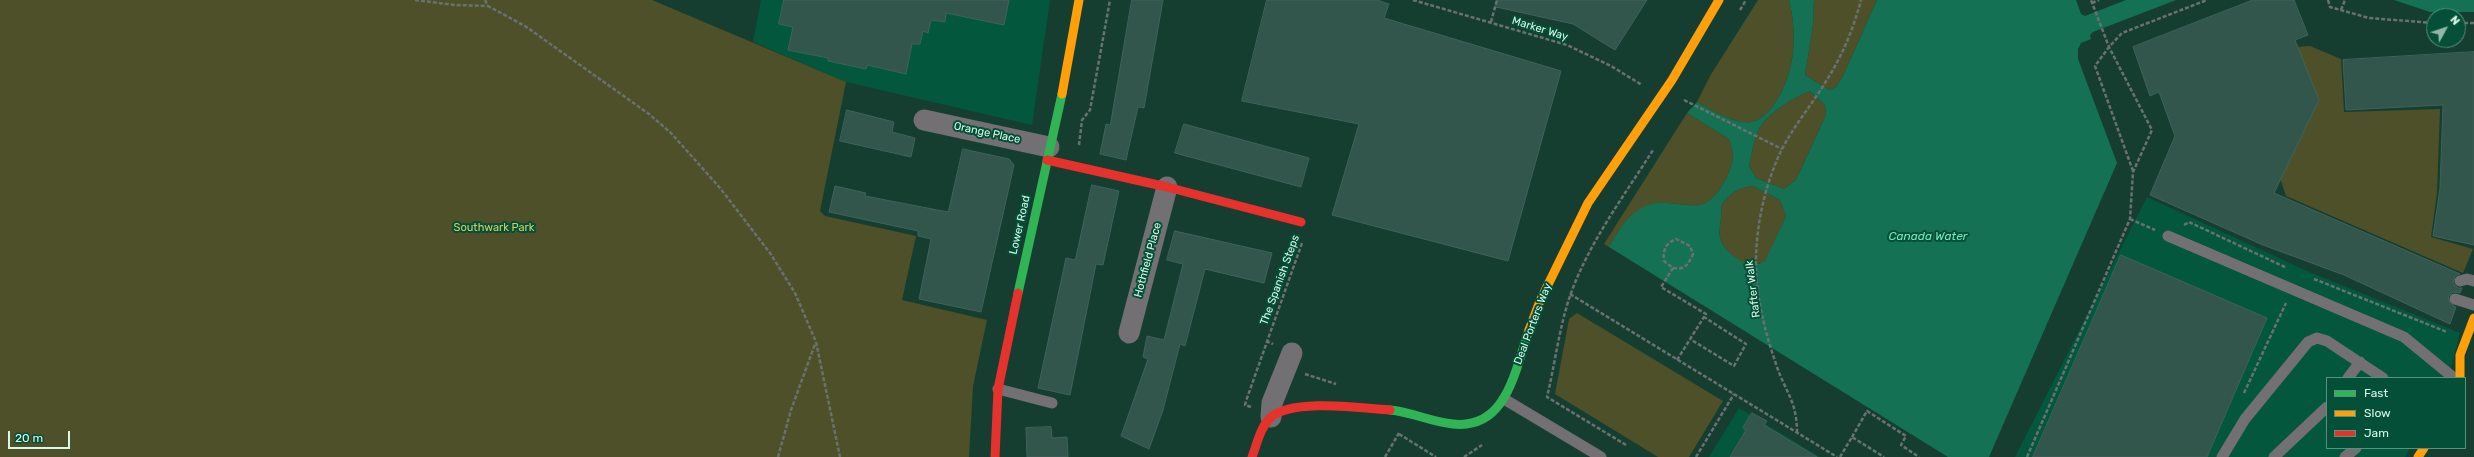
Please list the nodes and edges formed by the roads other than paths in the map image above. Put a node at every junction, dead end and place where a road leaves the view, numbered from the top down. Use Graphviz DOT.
graph roads {
  1 [pos="1079,0"];
  2 [pos="1720,0"];
  3 [pos="924,120"];
  4 [pos="1048,153"];
  5 [pos="1167,187"];
  6 [pos="1301,222"];
  7 [pos="2168,236"];
  8 [pos="2460,281"];
  9 [pos="2474,281"];
  10 [pos="2455,299"];
  11 [pos="2474,305"];
  12 [pos="2474,318"];
  13 [pos="1128,333"];
  14 [pos="1283,350"];
  15 [pos="2360,362"];
  16 [pos="2470,366"];
  17 [pos="2349,377"];
  18 [pos="2382,377"];
  19 [pos="2453,377"];
  20 [pos="2460,377"];
  21 [pos="2464,377"];
  22 [pos="998,389"];
  23 [pos="1504,399"];
  24 [pos="1052,403"];
  25 [pos="2326,408"];
  26 [pos="1271,417"];
  27 [pos="2355,449"];
  28 [pos="995,457"];
  29 [pos="1252,457"];
  30 [pos="1601,457"];
  31 [pos="2222,457"];
  32 [pos="2274,457"];
  33 [pos="2345,457"];
  1 -- 4 [label="street, Lower Road"];
  2 -- 23 [label="street, Deal Porters Way"];
  3 -- 4 [label="street, Orange Place"];
  4 -- 5 [label="street"];
  4 -- 22 [label="street, Lower Road"];
  5 -- 6 [label="street"];
  5 -- 13 [label="street, Hothfield Place"];
  7 -- 19 [label="lane"];
  8 -- 9 [label="lane"];
  10 -- 11 [label="lane"];
  12 -- 20 [label="street"];
  14 -- 26 [label="street"];
  15 -- 17 [label="lane"];
  15 -- 18 [label="lane"];
  15 -- 31 [label="lane"];
  16 -- 21 [label="street"];
  22 -- 24 [label="lane"];
  22 -- 28 [label="street, Lower Road"];
  23 -- 26 [label="street, Deal Porters Way"];
  23 -- 30 [label="lane"];
  25 -- 32 [label="lane"];
  26 -- 29 [label="street"];
  27 -- 33 [label="lane"];
}
